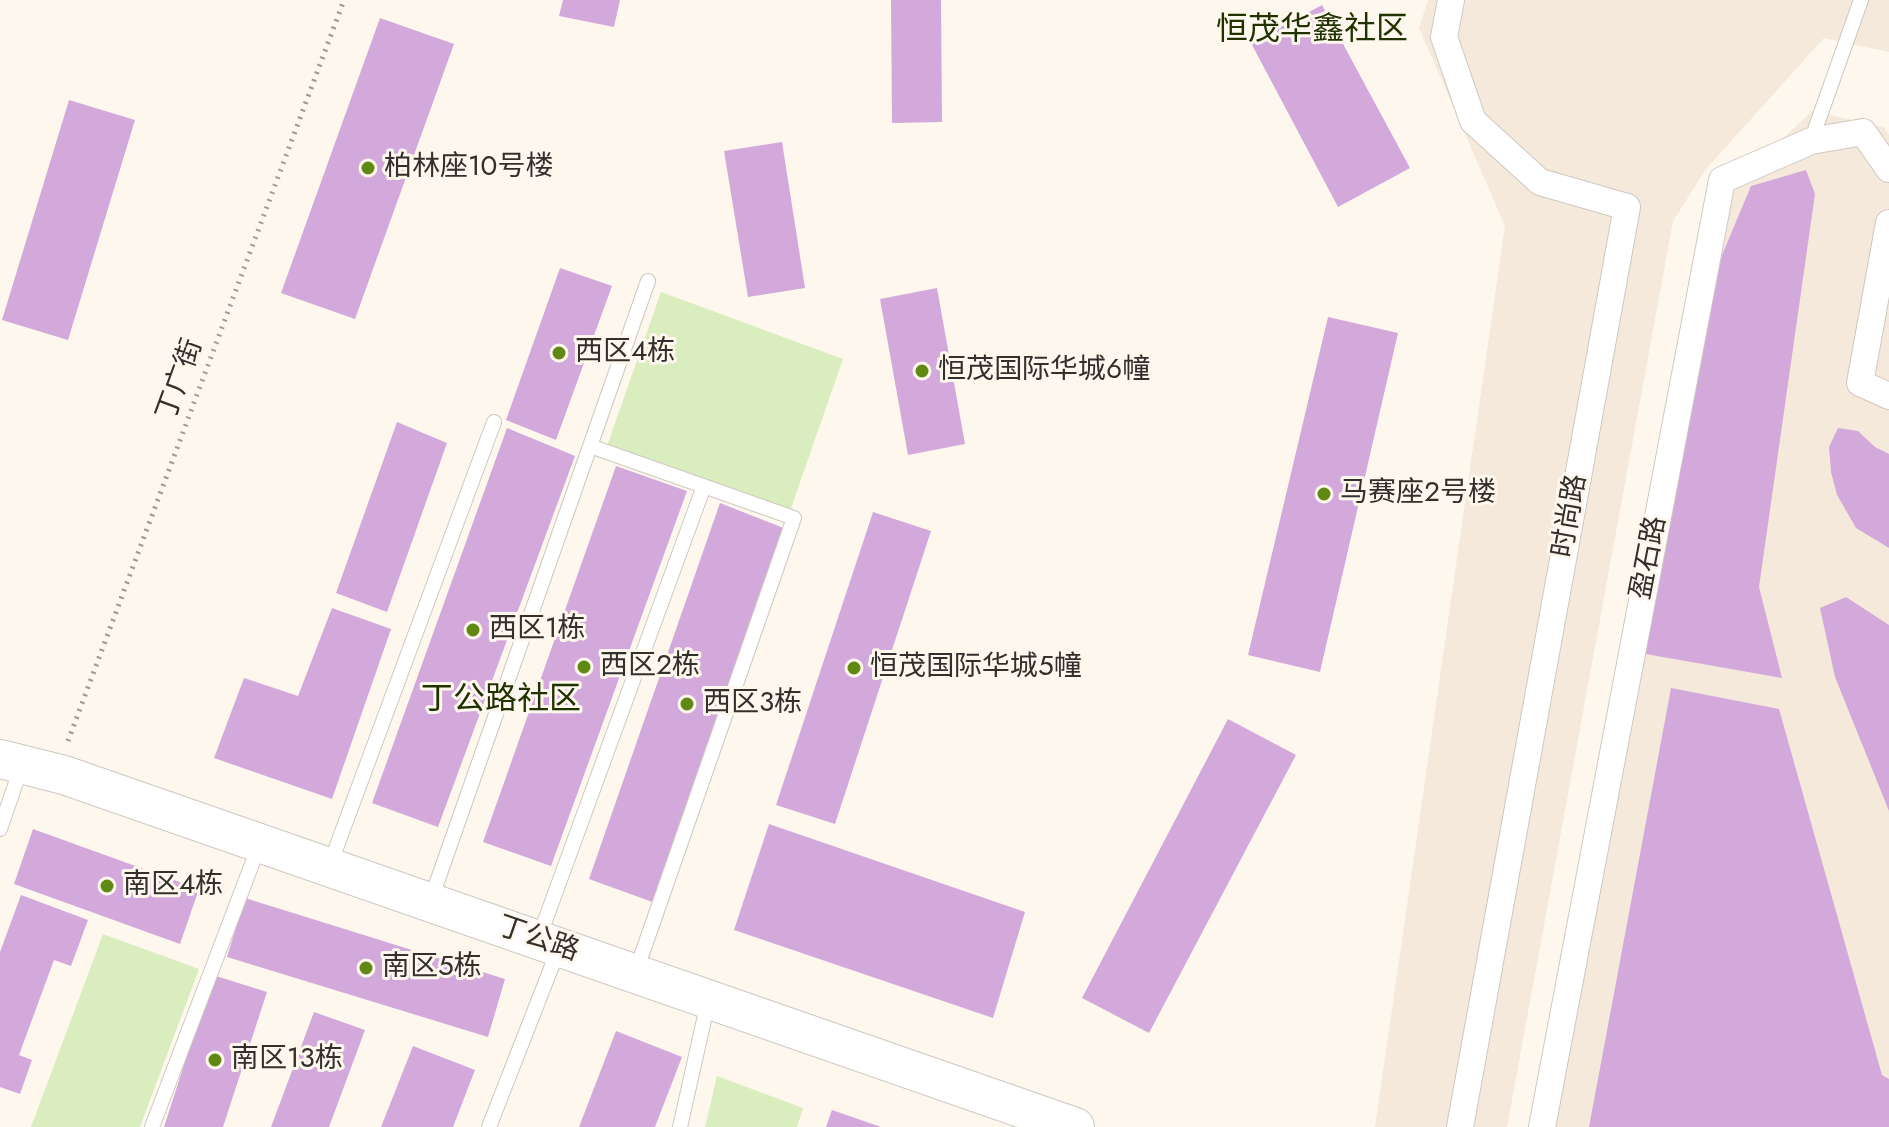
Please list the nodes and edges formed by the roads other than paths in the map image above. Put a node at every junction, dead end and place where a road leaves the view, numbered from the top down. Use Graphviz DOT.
graph roads {
  1 [pos="1451,0"];
  2 [pos="1861,0"];
  3 [pos="1811,141"];
  4 [pos="1889,169"];
  5 [pos="1889,223"];
  6 [pos="648,281"];
  7 [pos="1881,314"];
  8 [pos="1889,396"];
  9 [pos="494,422"];
  10 [pos="590,446"];
  11 [pos="704,486"];
  12 [pos="26,766"];
  13 [pos="0,829"];
  14 [pos="260,843"];
  15 [pos="329,868"];
  16 [pos="430,903"];
  17 [pos="548,944"];
  18 [pos="635,974"];
  19 [pos="709,1000"];
  20 [pos="152,1127"];
  21 [pos="489,1127"];
  22 [pos="680,1127"];
  23 [pos="1075,1127"];
  24 [pos="1460,1127"];
  25 [pos="1542,1127"];
  1 -- 24 [label="street, 时尚路"];
  2 -- 3 [label="lane"];
  3 -- 4 [label="street, 盈石路"];
  3 -- 25 [label="street, 盈石路"];
  5 -- 7 [label="street"];
  6 -- 10 [label="lane"];
  7 -- 8 [label="street"];
  9 -- 15 [label="lane"];
  10 -- 11 [label="lane"];
  10 -- 16 [label="lane"];
  11 -- 17 [label="lane"];
  11 -- 18 [label="lane"];
  12 -- 13 [label="lane"];
  12 -- 14 [label="street, 丁公路"];
  14 -- 15 [label="street, 丁公路"];
  14 -- 20 [label="lane"];
  15 -- 16 [label="street, 丁公路"];
  16 -- 17 [label="street, 丁公路"];
  17 -- 18 [label="street, 丁公路"];
  17 -- 21 [label="lane"];
  18 -- 19 [label="street, 丁公路"];
  19 -- 22 [label="lane"];
  19 -- 23 [label="street, 丁公路"];
}
